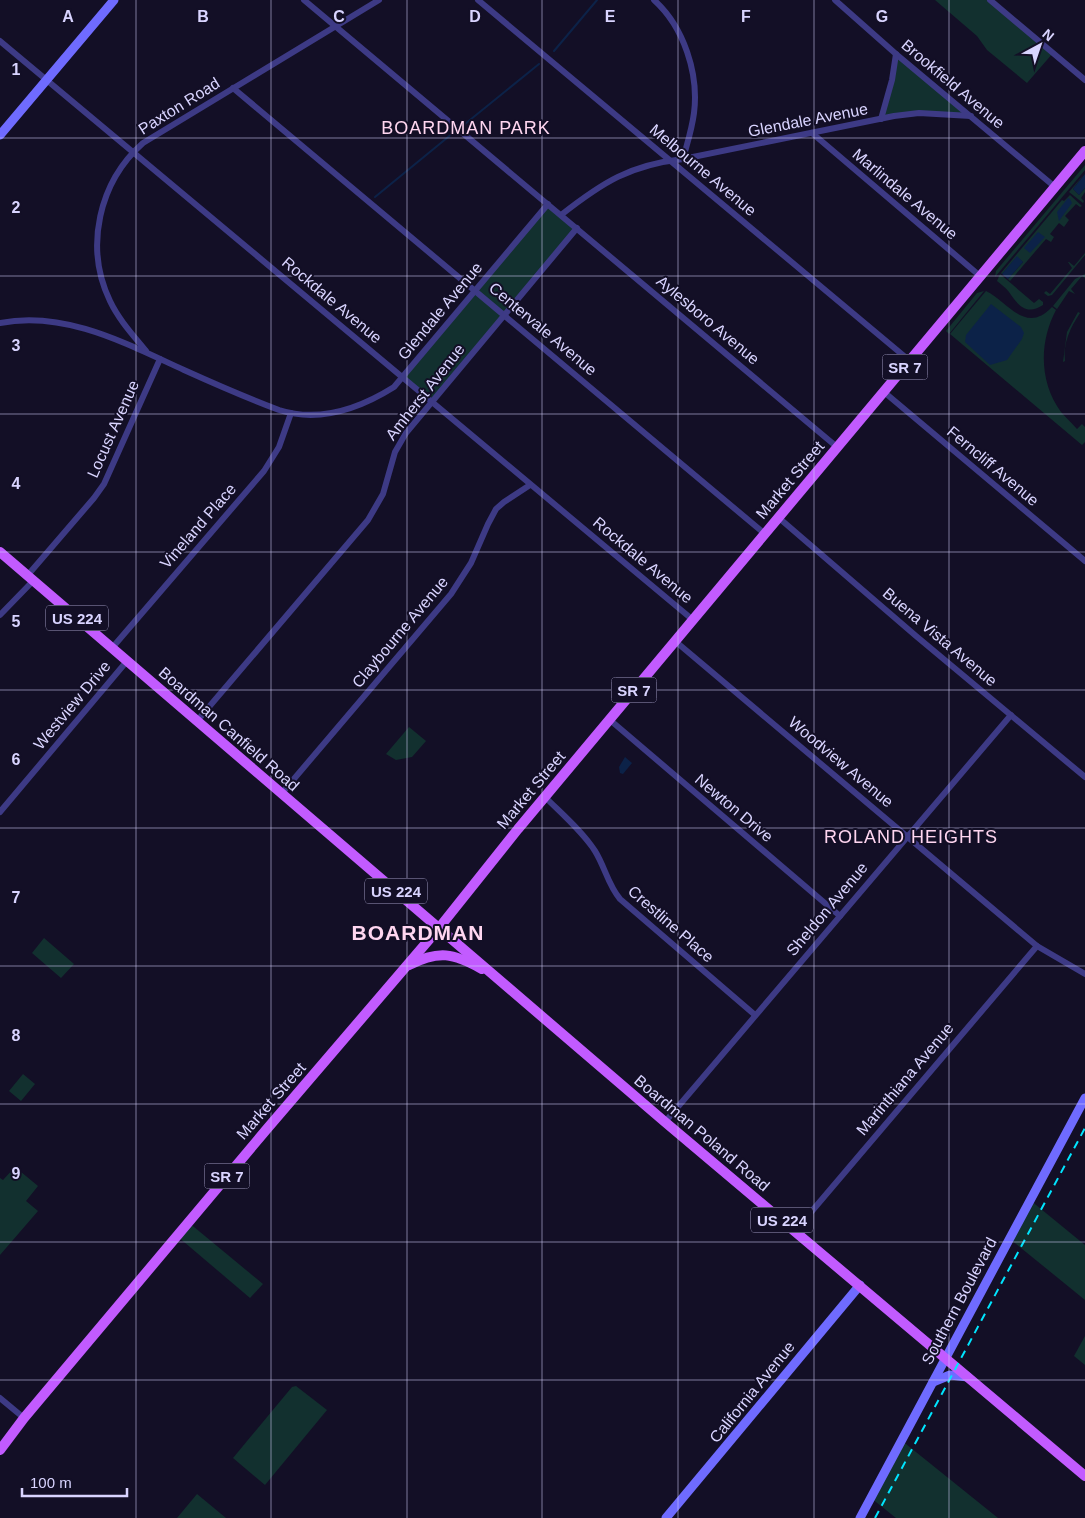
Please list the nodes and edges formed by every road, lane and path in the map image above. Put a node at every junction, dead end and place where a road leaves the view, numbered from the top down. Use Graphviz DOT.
graph roads {
  1 [pos="114,0"];
  2 [pos="304,0"];
  3 [pos="379,0"];
  4 [pos="478,0"];
  5 [pos="835,0"];
  6 [pos="990,0"];
  7 [pos="655,1"];
  8 [pos="335,26"];
  9 [pos="0,40"];
  10 [pos="896,54"];
  11 [pos="47,79"];
  12 [pos="1085,80"];
  13 [pos="234,88"];
  14 [pos="971,116"];
  15 [pos="881,119"];
  16 [pos="812,133"];
  17 [pos="0,135"];
  18 [pos="1085,151"];
  19 [pos="134,152"];
  20 [pos="683,159"];
  21 [pos="669,160"];
  22 [pos="1055,187"];
  23 [pos="548,204"];
  24 [pos="561,215"];
  25 [pos="577,228"];
  26 [pos="980,276"];
  27 [pos="475,290"];
  28 [pos="504,315"];
  29 [pos="0,322"];
  30 [pos="147,351"];
  31 [pos="160,359"];
  32 [pos="910,361"];
  33 [pos="402,378"];
  34 [pos="884,392"];
  35 [pos="431,402"];
  36 [pos="291,414"];
  37 [pos="837,446"];
  38 [pos="530,485"];
  39 [pos="779,518"];
  40 [pos="765,534"];
  41 [pos="0,552"];
  42 [pos="1085,562"];
  43 [pos="30,578"];
  44 [pos="0,615"];
  45 [pos="693,620"];
  46 [pos="675,641"];
  47 [pos="112,648"];
  48 [pos="127,661"];
  49 [pos="1010,715"];
  50 [pos="610,720"];
  51 [pos="197,721"];
  52 [pos="1085,777"];
  53 [pos="282,793"];
  54 [pos="545,797"];
  55 [pos="0,812"];
  56 [pos="907,837"];
  57 [pos="840,916"];
  58 [pos="439,928"];
  59 [pos="1036,946"];
  60 [pos="406,966"];
  61 [pos="1085,974"];
  62 [pos="498,977"];
  63 [pos="755,1015"];
  64 [pos="1085,1098"];
  65 [pos="665,1122"];
  66 [pos="795,1231"];
  67 [pos="860,1285"];
  68 [pos="946,1358"];
  69 [pos="969,1377"];
  70 [pos="933,1382"];
  71 [pos="0,1398"];
  72 [pos="24,1418"];
  73 [pos="0,1450"];
  74 [pos="1085,1476"];
  75 [pos="666,1518"];
  76 [pos="860,1518"];
  1 -- 11 [label="street"];
  2 -- 8 [label="street"];
  3 -- 8 [label="street, Paxton Road"];
  4 -- 21 [label="street, Melbourne Avenue"];
  5 -- 10 [label="street, Brookfield Avenue"];
  6 -- 12 [label="street"];
  7 -- 20 [label="street"];
  8 -- 13 [label="street, Paxton Road"];
  8 -- 23 [label="street"];
  9 -- 11 [label="street, Rockdale Avenue"];
  10 -- 14 [label="street, Brookfield Avenue"];
  10 -- 15 [label="street, Glendale Avenue"];
  11 -- 17 [label="street"];
  11 -- 19 [label="street, Rockdale Avenue"];
  13 -- 19 [label="street, Paxton Road"];
  13 -- 27 [label="street, Centervale Avenue"];
  14 -- 15 [label="street, Glendale Avenue"];
  14 -- 22 [label="street, Brookfield Avenue"];
  15 -- 16 [label="street, Glendale Avenue"];
  16 -- 20 [label="street, Glendale Avenue"];
  16 -- 26 [label="street, Marlindale Avenue"];
  18 -- 22 [label="main road, Market Street / SR 7"];
  19 -- 30 [label="street, Paxton Road"];
  19 -- 33 [label="street, Rockdale Avenue"];
  20 -- 21 [label="street, Glendale Avenue"];
  21 -- 24 [label="street, Glendale Avenue"];
  21 -- 32 [label="street, Melbourne Avenue"];
  22 -- 26 [label="main road, Market Street / SR 7"];
  23 -- 24 [label="street"];
  23 -- 27 [label="street, Glendale Avenue"];
  24 -- 25 [label="street, Aylesboro Avenue"];
  25 -- 28 [label="street, Amherst Avenue"];
  25 -- 37 [label="street, Aylesboro Avenue"];
  26 -- 32 [label="main road, Market Street / SR 7"];
  27 -- 28 [label="street, Centervale Avenue"];
  27 -- 33 [label="street, Glendale Avenue"];
  28 -- 35 [label="street, Amherst Avenue"];
  28 -- 40 [label="street, Centervale Avenue"];
  29 -- 30 [label="street, Glendale Avenue"];
  30 -- 31 [label="street, Glendale Avenue"];
  31 -- 36 [label="street, Glendale Avenue"];
  31 -- 43 [label="street, Locust Avenue"];
  32 -- 34 [label="main road, Market Street / SR 7"];
  33 -- 35 [label="street, Rockdale Avenue"];
  33 -- 36 [label="street, Glendale Avenue"];
  34 -- 37 [label="main road, Market Street / SR 7"];
  34 -- 42 [label="street, Ferncliff Avenue"];
  35 -- 38 [label="street, Rockdale Avenue"];
  35 -- 51 [label="street, Amherst Avenue"];
  36 -- 47 [label="street, Vineland Place"];
  37 -- 39 [label="main road, Market Street / SR 7"];
  38 -- 45 [label="street, Rockdale Avenue"];
  38 -- 53 [label="street, Claybourne Avenue"];
  39 -- 40 [label="main road, Market Street / SR 7"];
  39 -- 49 [label="street, Buena Vista Avenue"];
  40 -- 45 [label="main road, Market Street / SR 7"];
  41 -- 43 [label="main road, Boardman Canfield Road / US 224"];
  43 -- 44 [label="street, Locust Avenue"];
  43 -- 47 [label="main road, Boardman Canfield Road / US 224"];
  45 -- 46 [label="main road, Market Street / SR 7"];
  46 -- 50 [label="main road, Market Street / SR 7"];
  46 -- 56 [label="street, Woodview Avenue"];
  47 -- 48 [label="main road, Boardman Canfield Road / US 224"];
  48 -- 51 [label="main road, Boardman Canfield Road / US 224"];
  48 -- 55 [label="street, Westview Drive"];
  49 -- 52 [label="street, Buena Vista Avenue"];
  49 -- 56 [label="street, Sheldon Avenue"];
  50 -- 54 [label="main road, Market Street / SR 7"];
  50 -- 57 [label="street, Newton Drive"];
  51 -- 53 [label="main road, Boardman Canfield Road / US 224"];
  53 -- 58 [label="main road, Boardman Canfield Road / US 224"];
  54 -- 58 [label="main road, Market Street / SR 7"];
  54 -- 63 [label="street, Crestline Place"];
  56 -- 57 [label="street, Sheldon Avenue"];
  56 -- 59 [label="street, Woodview Avenue"];
  57 -- 63 [label="street, Sheldon Avenue"];
  58 -- 60 [label="main road, Market Street / SR 7"];
  58 -- 62 [label="main road, Boardman Poland Road / US 224"];
  59 -- 61 [label="street, Woodview Avenue"];
  59 -- 66 [label="street, Marinthiana Avenue"];
  60 -- 62 [label="main road"];
  60 -- 72 [label="main road, Market Street / SR 7"];
  62 -- 65 [label="main road, Boardman Poland Road / US 224"];
  63 -- 65 [label="street, Sheldon Avenue"];
  64 -- 68 [label="street, Southern Boulevard"];
  65 -- 66 [label="main road, Boardman Poland Road / US 224"];
  66 -- 67 [label="main road, Boardman Poland Road / US 224"];
  67 -- 68 [label="main road, Boardman Poland Road / US 224"];
  67 -- 75 [label="street, California Avenue"];
  68 -- 69 [label="main road, Boardman Poland Road / US 224"];
  68 -- 70 [label="street, Southern Boulevard"];
  69 -- 70 [label="street"];
  69 -- 74 [label="main road, Boardman Poland Road / US 224"];
  70 -- 76 [label="street, Southern Boulevard"];
  71 -- 72 [label="street"];
  72 -- 73 [label="main road, Market Street / SR 7"];
}
